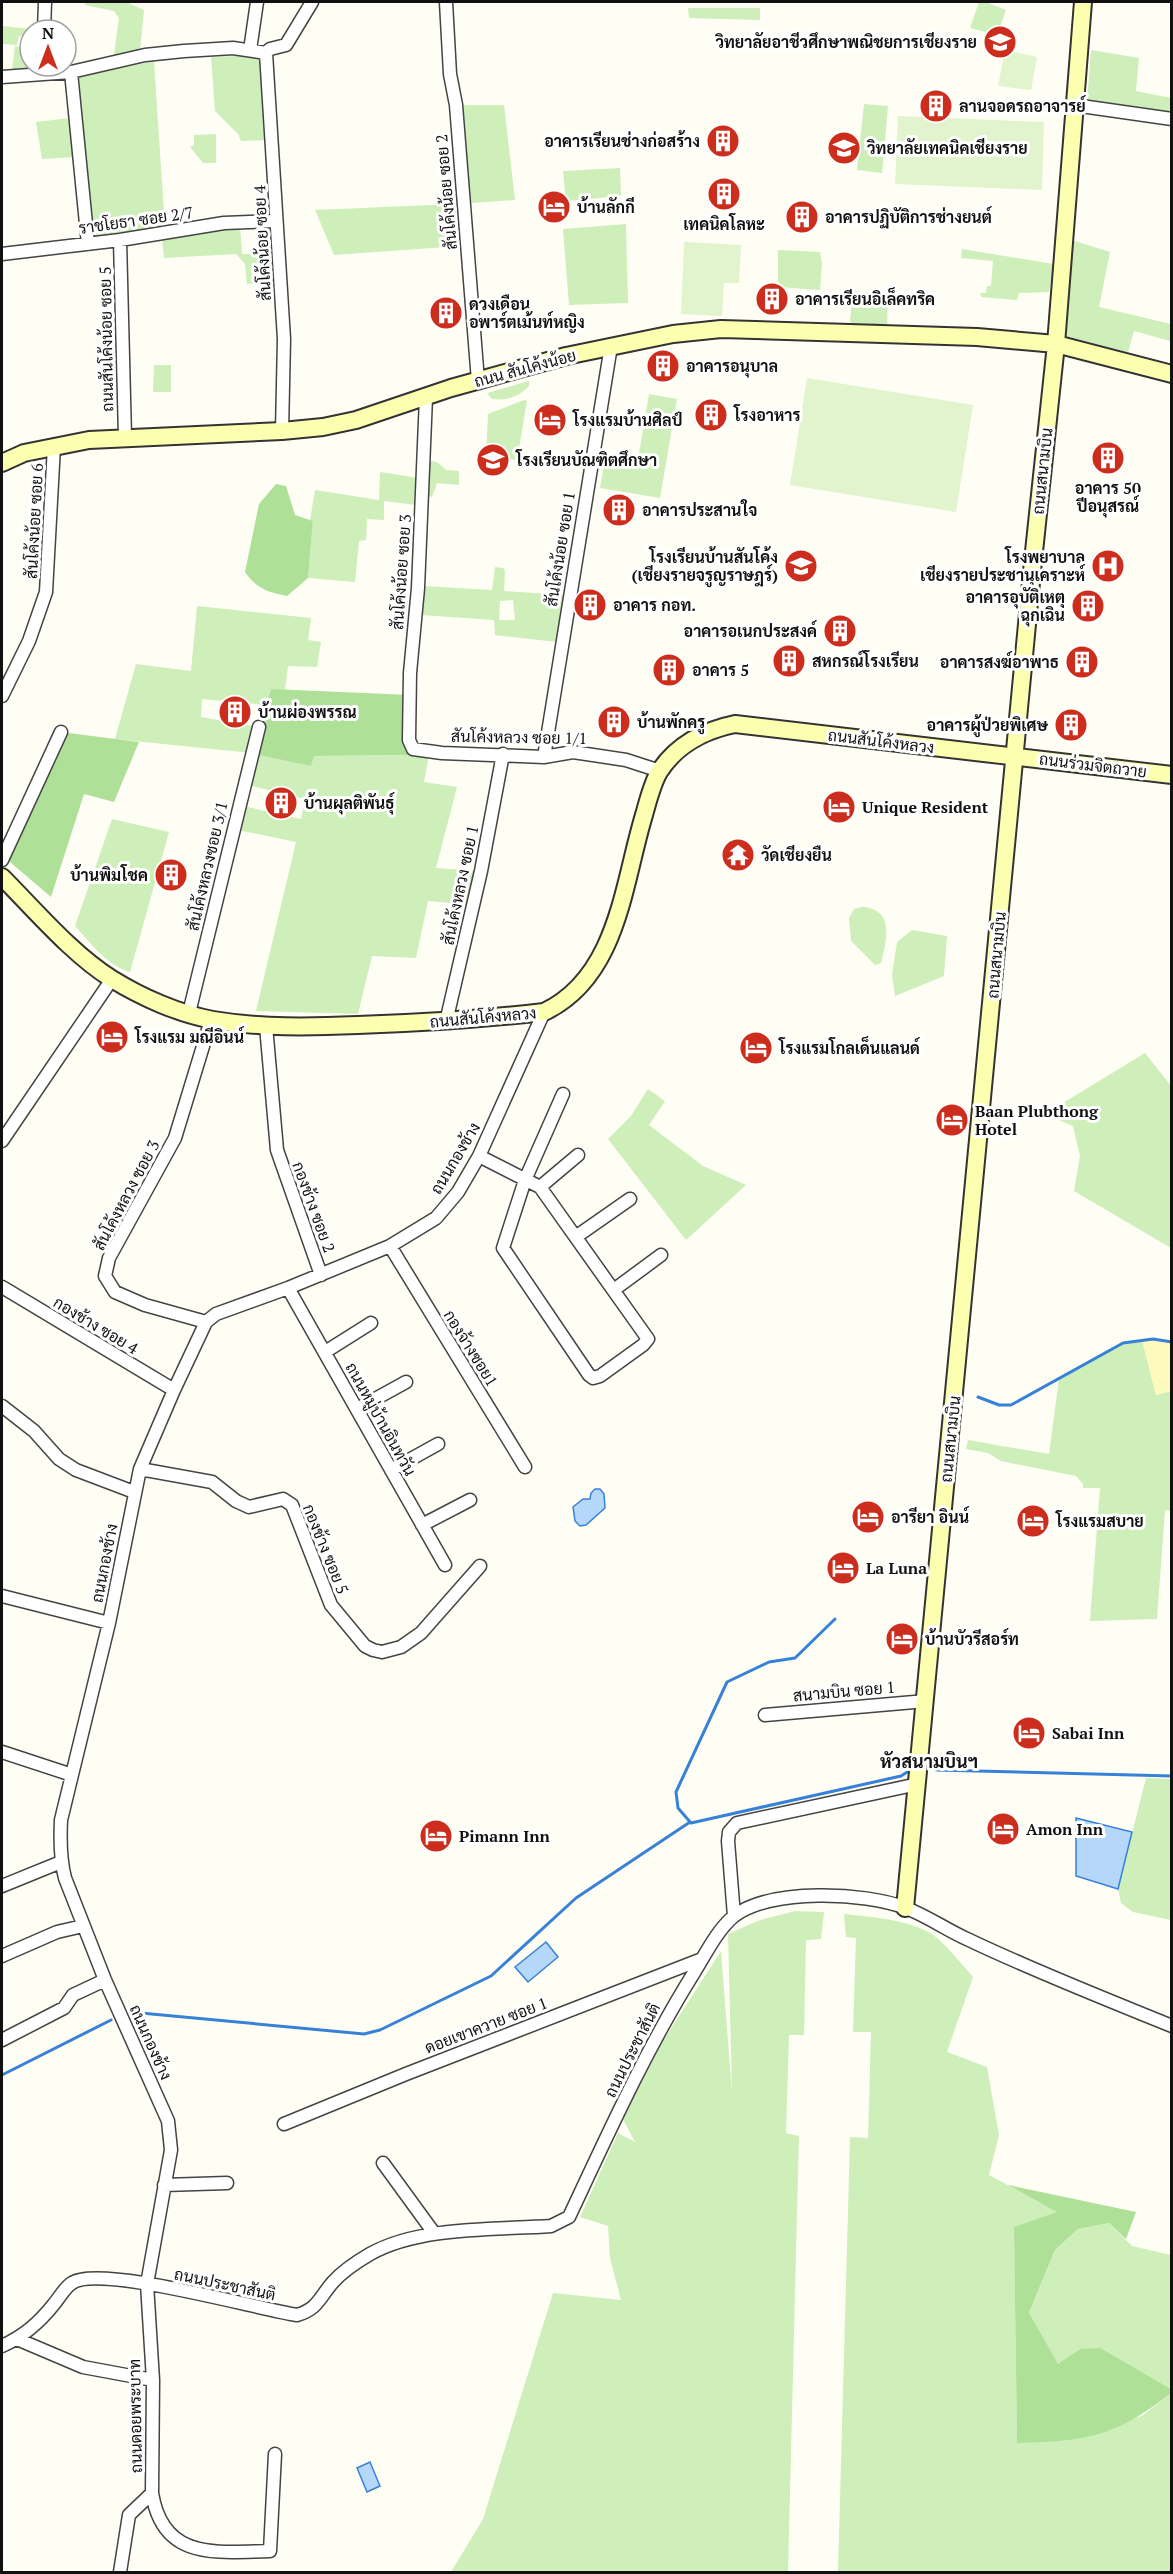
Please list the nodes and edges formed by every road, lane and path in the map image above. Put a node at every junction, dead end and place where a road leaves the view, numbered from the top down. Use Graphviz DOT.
graph roads {
  1 [pos="45,2"];
  2 [pos="257,2"];
  3 [pos="312,2"];
  4 [pos="446,2"];
  5 [pos="1083,2"];
  6 [pos="44,18"];
  7 [pos="250,50"];
  8 [pos="266,53"];
  9 [pos="78,70"];
  10 [pos="18,74"];
  11 [pos="2,77"];
  12 [pos="72,78"];
  13 [pos="1074,105"];
  14 [pos="1172,119"];
  15 [pos="276,221"];
  16 [pos="120,240"];
  17 [pos="88,244"];
  18 [pos="2,254"];
  19 [pos="1056,344"];
  20 [pos="611,346"];
  21 [pos="1172,374"];
  22 [pos="478,381"];
  23 [pos="426,397"];
  24 [pos="282,431"];
  25 [pos="125,437"];
  26 [pos="54,446"];
  27 [pos="2,463"];
  28 [pos="2,696"];
  29 [pos="259,727"];
  30 [pos="62,732"];
  31 [pos="413,748"];
  32 [pos="503,754"];
  33 [pos="1015,756"];
  34 [pos="544,757"];
  35 [pos="660,771"];
  36 [pos="1172,775"];
  37 [pos="2,860"];
  38 [pos="2,877"];
  39 [pos="112,979"];
  40 [pos="544,1012"];
  41 [pos="189,1013"];
  42 [pos="212,1020"];
  43 [pos="446,1022"];
  44 [pos="266,1026"];
  45 [pos="562,1094"];
  46 [pos="2,1141"];
  47 [pos="578,1155"];
  48 [pos="479,1156"];
  49 [pos="525,1180"];
  50 [pos="540,1187"];
  51 [pos="630,1199"];
  52 [pos="577,1236"];
  53 [pos="390,1246"];
  54 [pos="661,1255"];
  55 [pos="321,1275"];
  56 [pos="2,1287"];
  57 [pos="288,1288"];
  58 [pos="615,1289"];
  59 [pos="206,1322"];
  60 [pos="371,1323"];
  61 [pos="325,1352"];
  62 [pos="406,1382"];
  63 [pos="174,1390"];
  64 [pos="2,1406"];
  65 [pos="357,1409"];
  66 [pos="438,1444"];
  67 [pos="525,1467"];
  68 [pos="140,1469"];
  69 [pos="391,1470"];
  70 [pos="134,1492"];
  71 [pos="470,1500"];
  72 [pos="422,1525"];
  73 [pos="445,1565"];
  74 [pos="480,1566"];
  75 [pos="2,1596"];
  76 [pos="109,1623"];
  77 [pos="926,1701"];
  78 [pos="765,1715"];
  79 [pos="2,1752"];
  80 [pos="72,1775"];
  81 [pos="918,1784"];
  82 [pos="61,1862"];
  83 [pos="2,1886"];
  84 [pos="905,1908"];
  85 [pos="734,1916"];
  86 [pos="83,1926"];
  87 [pos="2,1956"];
  88 [pos="702,1959"];
  89 [pos="105,1980"];
  90 [pos="1172,2026"];
  91 [pos="2,2040"];
  92 [pos="284,2124"];
  93 [pos="383,2163"];
  94 [pos="227,2183"];
  95 [pos="164,2185"];
  96 [pos="434,2233"];
  97 [pos="147,2284"];
  98 [pos="17,2339"];
  99 [pos="2,2346"];
  100 [pos="153,2380"];
  101 [pos="275,2454"];
  102 [pos="152,2493"];
  103 [pos="120,2572"];
  1 -- 6 [label="street"];
  2 -- 7 [label="street"];
  3 -- 8 [label="street"];
  4 -- 22 [label="street, สันโค้งน้อย ซอย 2"];
  5 -- 13 [label="street, ถนนสนามบิน"];
  7 -- 8 [label="street"];
  7 -- 9 [label="street"];
  8 -- 15 [label="street, สันโค้งน้อย ซอย 4"];
  10 -- 11 [label="street"];
  12 -- 17 [label="street"];
  13 -- 14 [label="street"];
  13 -- 19 [label="street, ถนนสนามบิน"];
  15 -- 16 [label="street, ราชโยธา ซอย 2/7"];
  15 -- 24 [label="street, สันโค้งน้อย ซอย 4"];
  16 -- 17 [label="street, ราชโยธา ซอย 2/7"];
  16 -- 25 [label="street, ถนนสันโค้งน้อย ซอย 5"];
  17 -- 18 [label="street, ราชโยธา ซอย 2/7"];
  19 -- 20 [label="street, ถนน สันโค้งน้อย"];
  19 -- 21 [label="street, ถนน สันโค้งน้อย"];
  19 -- 33 [label="street, ถนนสนามบิน"];
  20 -- 22 [label="street, ถนน สันโค้งน้อย"];
  20 -- 34 [label="street, สันโค้งน้อย ซอย 1"];
  22 -- 23 [label="street, ถนน สันโค้งน้อย"];
  23 -- 24 [label="street, ถนน สันโค้งน้อย"];
  23 -- 31 [label="street, สันโค้งน้อย ซอย 3"];
  24 -- 25 [label="street, ถนน สันโค้งน้อย"];
  25 -- 26 [label="street, ถนน สันโค้งน้อย"];
  26 -- 27 [label="street, ถนน สันโค้งน้อย"];
  26 -- 28 [label="street, สันโค้งน้อย ซอย 6"];
  29 -- 41 [label="street, สันโค้งหลวงซอย 3/1"];
  30 -- 37 [label="street"];
  31 -- 32 [label="street, สันโค้งหลวง ซอย 1/1"];
  32 -- 34 [label="street, สันโค้งหลวง ซอย 1/1"];
  32 -- 43 [label="street, สันโค้งหลวง ซอย 1"];
  33 -- 35 [label="street, ถนนสันโค้งหลวง"];
  33 -- 36 [label="street, ถนนร่วมจิตถวาย"];
  33 -- 77 [label="street, ถนนสนามบิน"];
  34 -- 35 [label="street, สันโค้งหลวง ซอย 1/1"];
  35 -- 40 [label="street, ถนนสันโค้งหลวง"];
  38 -- 39 [label="street, ถนนสันโค้งหลวง"];
  39 -- 41 [label="street, ถนนสันโค้งหลวง"];
  39 -- 46 [label="street"];
  40 -- 43 [label="street, ถนนสันโค้งหลวง"];
  40 -- 48 [label="street, ถนนกองช้าง"];
  41 -- 42 [label="street, ถนนสันโค้งหลวง"];
  42 -- 44 [label="street, ถนนสันโค้งหลวง"];
  42 -- 59 [label="street, สันโค้งหลวง ซอย 3"];
  43 -- 44 [label="street, ถนนสันโค้งหลวง"];
  44 -- 55 [label="street, กองช้าง ซอย 2"];
  45 -- 49 [label="street"];
  47 -- 50 [label="street"];
  48 -- 49 [label="street"];
  48 -- 53 [label="street, ถนนกองช้าง"];
  49 -- 50 [label="street"];
  49 -- 58 [label="street"];
  50 -- 52 [label="street"];
  51 -- 52 [label="street"];
  52 -- 58 [label="street"];
  53 -- 55 [label="street, ถนนกองช้าง"];
  53 -- 67 [label="street, กองจ้างซอย1"];
  54 -- 58 [label="street"];
  55 -- 57 [label="street, ถนนกองช้าง"];
  56 -- 63 [label="street, กองช้าง ซอย 4"];
  57 -- 59 [label="street, ถนนกองช้าง"];
  57 -- 61 [label="street, ถนนหมู่บ้านอินทวัน"];
  59 -- 63 [label="street, ถนนกองช้าง"];
  60 -- 61 [label="street"];
  61 -- 65 [label="street, ถนนหมู่บ้านอินทวัน"];
  62 -- 65 [label="street"];
  63 -- 68 [label="street, ถนนกองช้าง"];
  64 -- 70 [label="street"];
  65 -- 69 [label="street, ถนนหมู่บ้านอินทวัน"];
  66 -- 69 [label="street"];
  68 -- 70 [label="street, ถนนกองช้าง"];
  68 -- 74 [label="street, กองช้าง ซอย 5"];
  69 -- 72 [label="street, ถนนหมู่บ้านอินทวัน"];
  70 -- 76 [label="street, ถนนกองช้าง"];
  71 -- 72 [label="street"];
  72 -- 73 [label="street, ถนนหมู่บ้านอินทวัน"];
  75 -- 76 [label="street"];
  76 -- 80 [label="street, ถนนกองช้าง"];
  77 -- 78 [label="street, สนามบิน ซอย 1"];
  77 -- 81 [label="street, ถนนสนามบิน"];
  79 -- 80 [label="street"];
  80 -- 82 [label="street, ถนนกองช้าง"];
  81 -- 84 [label="street, ถนนสนามบิน"];
  81 -- 85 [label="street"];
  82 -- 83 [label="street"];
  82 -- 86 [label="street, ถนนกองช้าง"];
  84 -- 85 [label="street, ถนนประชาสันติ"];
  84 -- 90 [label="street, ถนนประชาสันติ"];
  85 -- 88 [label="street, ถนนประชาสันติ"];
  86 -- 87 [label="street"];
  86 -- 89 [label="street, ถนนกองช้าง"];
  88 -- 92 [label="street, ดอยเขาควาย ซอย 1"];
  88 -- 96 [label="street, ถนนประชาสันติ"];
  89 -- 91 [label="street"];
  89 -- 95 [label="street, ถนนกองช้าง"];
  93 -- 96 [label="street"];
  94 -- 95 [label="street"];
  95 -- 97 [label="street, ถนนกองช้าง"];
  96 -- 97 [label="street, ถนนประชาสันติ"];
  97 -- 98 [label="street, ถนนประชาสันติ"];
  97 -- 100 [label="street, ถนนดอยพระบาท"];
  98 -- 99 [label="street, ถนนประชาสันติ"];
  98 -- 100 [label="street"];
  100 -- 102 [label="street, ถนนดอยพระบาท"];
  101 -- 102 [label="street"];
  102 -- 103 [label="street, ถนนดอยพระบาท"];
}
